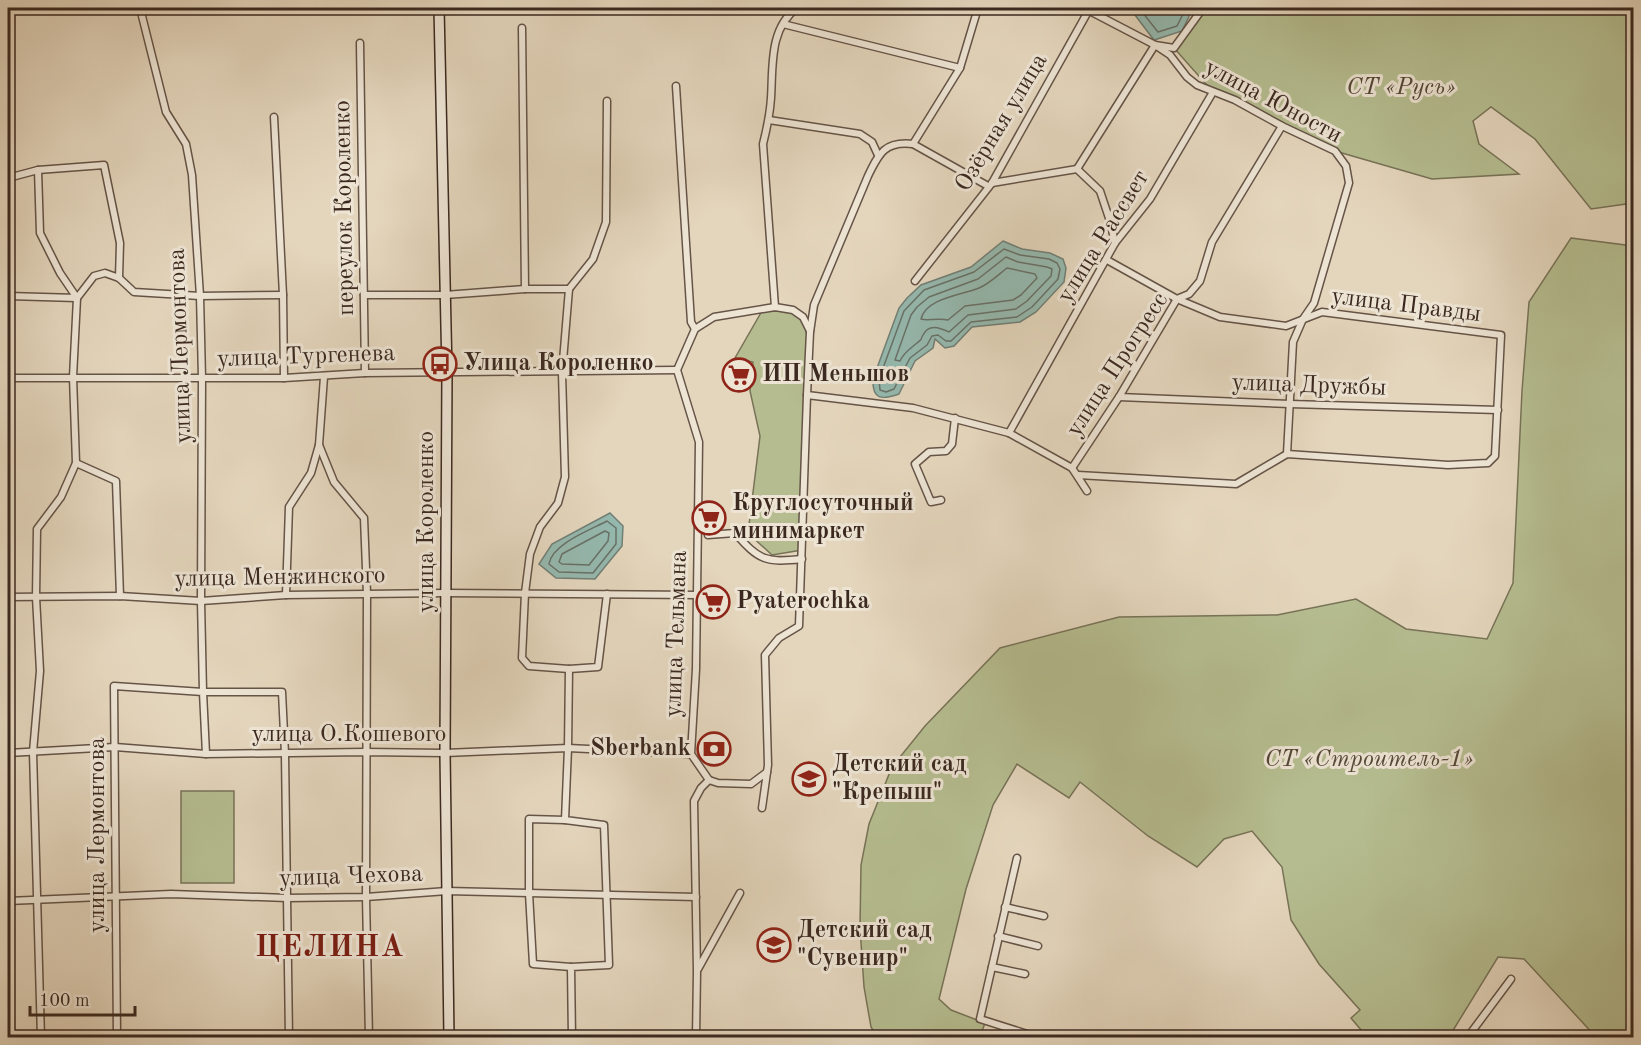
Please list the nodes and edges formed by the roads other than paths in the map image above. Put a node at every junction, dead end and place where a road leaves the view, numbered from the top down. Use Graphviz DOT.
graph roads {
  1 [pos="140,8"];
  2 [pos="439,8"];
  3 [pos="797,8"];
  4 [pos="978,8"];
  5 [pos="1088,8"];
  6 [pos="1203,8"];
  7 [pos="783,24"];
  8 [pos="522,28"];
  9 [pos="360,43"];
  10 [pos="1155,45"];
  11 [pos="960,68"];
  12 [pos="676,86"];
  13 [pos="1213,92"];
  14 [pos="607,101"];
  15 [pos="274,117"];
  16 [pos="769,120"];
  17 [pos="1282,126"];
  18 [pos="913,144"];
  19 [pos="878,155"];
  20 [pos="1077,169"];
  21 [pos="38,170"];
  22 [pos="8,178"];
  23 [pos="990,184"];
  24 [pos="1115,243"];
  25 [pos="1107,260"];
  26 [pos="119,278"];
  27 [pos="915,281"];
  28 [pos="525,289"];
  29 [pos="568,289"];
  30 [pos="283,295"];
  31 [pos="364,295"];
  32 [pos="8,296"];
  33 [pos="200,296"];
  34 [pos="445,296"];
  35 [pos="76,298"];
  36 [pos="1177,299"];
  37 [pos="775,307"];
  38 [pos="1303,319"];
  39 [pos="695,329"];
  40 [pos="810,332"];
  41 [pos="677,370"];
  42 [pos="447,372"];
  43 [pos="365,373"];
  44 [pos="562,373"];
  45 [pos="324,376"];
  46 [pos="73,377"];
  47 [pos="8,378"];
  48 [pos="202,378"];
  49 [pos="284,378"];
  50 [pos="807,395"];
  51 [pos="1119,396"];
  52 [pos="1290,404"];
  53 [pos="1497,410"];
  54 [pos="955,418"];
  55 [pos="1009,433"];
  56 [pos="319,446"];
  57 [pos="1287,454"];
  58 [pos="76,463"];
  59 [pos="1072,468"];
  60 [pos="1078,475"];
  61 [pos="1087,490"];
  62 [pos="941,500"];
  63 [pos="708,535"];
  64 [pos="802,559"];
  65 [pos="446,593"];
  66 [pos="525,593"];
  67 [pos="367,594"];
  68 [pos="607,594"];
  69 [pos="286,595"];
  70 [pos="698,595"];
  71 [pos="120,596"];
  72 [pos="8,597"];
  73 [pos="36,597"];
  74 [pos="201,601"];
  75 [pos="569,669"];
  76 [pos="203,692"];
  77 [pos="115,747"];
  78 [pos="568,748"];
  79 [pos="33,752"];
  80 [pos="365,752"];
  81 [pos="8,753"];
  82 [pos="445,753"];
  83 [pos="206,754"];
  84 [pos="285,754"];
  85 [pos="691,754"];
  86 [pos="767,771"];
  87 [pos="709,780"];
  88 [pos="762,808"];
  89 [pos="564,820"];
  90 [pos="1017,858"];
  91 [pos="447,891"];
  92 [pos="529,893"];
  93 [pos="740,893"];
  94 [pos="606,895"];
  95 [pos="116,897"];
  96 [pos="366,897"];
  97 [pos="696,897"];
  98 [pos="287,898"];
  99 [pos="38,901"];
  100 [pos="8,902"];
  101 [pos="1005,907"];
  102 [pos="1044,916"];
  103 [pos="998,936"];
  104 [pos="1038,946"];
  105 [pos="992,966"];
  106 [pos="571,967"];
  107 [pos="697,971"];
  108 [pos="1025,974"];
  109 [pos="1511,979"];
  110 [pos="41,1038"];
  111 [pos="117,1038"];
  112 [pos="289,1038"];
  113 [pos="369,1038"];
  114 [pos="449,1038"];
  115 [pos="572,1038"];
  116 [pos="696,1038"];
  117 [pos="1040,1038"];
  118 [pos="1467,1038"];
  1 -- 33 [label="street, улица Лермонтова"];
  2 -- 34 [label="street, улица Короленко"];
  3 -- 7 [label="street"];
  4 -- 11 [label="street"];
  5 -- 10 [label="street, улица Юности"];
  5 -- 23 [label="street, Озёрная улица"];
  6 -- 10 [label="street"];
  7 -- 11 [label="street"];
  7 -- 16 [label="street"];
  8 -- 28 [label="street"];
  9 -- 31 [label="street, переулок Короленко"];
  10 -- 13 [label="street, улица Юности"];
  10 -- 20 [label="street"];
  11 -- 18 [label="street"];
  12 -- 39 [label="street"];
  13 -- 17 [label="street, улица Юности"];
  13 -- 24 [label="street, улица Рассвет"];
  14 -- 29 [label="street"];
  15 -- 30 [label="street"];
  16 -- 19 [label="street"];
  16 -- 37 [label="street"];
  17 -- 36 [label="street, улица Прогресс"];
  17 -- 38 [label="street, улица Юности"];
  18 -- 19 [label="street"];
  18 -- 23 [label="street"];
  19 -- 40 [label="street"];
  20 -- 23 [label="street"];
  20 -- 24 [label="street"];
  21 -- 22 [label="street"];
  21 -- 26 [label="street"];
  21 -- 35 [label="street"];
  23 -- 27 [label="street, Озёрная улица"];
  24 -- 25 [label="street, улица Рассвет"];
  25 -- 36 [label="street, улица Правды"];
  25 -- 55 [label="street, улица Рассвет"];
  26 -- 33 [label="street"];
  26 -- 35 [label="street"];
  28 -- 29 [label="street"];
  28 -- 34 [label="street"];
  29 -- 44 [label="street"];
  30 -- 33 [label="street"];
  30 -- 49 [label="street"];
  31 -- 34 [label="street"];
  31 -- 43 [label="street, переулок Короленко"];
  32 -- 35 [label="street"];
  33 -- 48 [label="street, улица Лермонтова"];
  34 -- 42 [label="street, улица Короленко"];
  35 -- 46 [label="street"];
  36 -- 38 [label="street, улица Правды"];
  36 -- 51 [label="street, улица Прогресс"];
  37 -- 39 [label="street"];
  37 -- 40 [label="street"];
  38 -- 52 [label="street, улица Юности"];
  38 -- 53 [label="street, улица Правды"];
  39 -- 41 [label="street"];
  40 -- 50 [label="street"];
  41 -- 44 [label="street, улица Тургенева"];
  41 -- 70 [label="street, улица Тельмана"];
  42 -- 43 [label="street, улица Тургенева"];
  42 -- 44 [label="street, улица Тургенева"];
  42 -- 65 [label="street, улица Короленко"];
  43 -- 45 [label="street, улица Тургенева"];
  44 -- 66 [label="street"];
  45 -- 49 [label="street, улица Тургенева"];
  45 -- 56 [label="street"];
  46 -- 47 [label="street, улица Тургенева"];
  46 -- 48 [label="street, улица Тургенева"];
  46 -- 58 [label="street"];
  48 -- 49 [label="street, улица Тургенева"];
  48 -- 74 [label="street, улица Лермонтова"];
  50 -- 54 [label="street"];
  50 -- 64 [label="street"];
  51 -- 52 [label="street, улица Дружбы"];
  51 -- 59 [label="street, улица Прогресс"];
  52 -- 53 [label="street, улица Дружбы"];
  52 -- 57 [label="street, улица Юности"];
  53 -- 57 [label="street"];
  54 -- 55 [label="street"];
  54 -- 62 [label="street"];
  55 -- 59 [label="street"];
  56 -- 67 [label="street"];
  56 -- 69 [label="street"];
  57 -- 60 [label="street"];
  58 -- 71 [label="street"];
  58 -- 73 [label="street"];
  59 -- 60 [label="street"];
  60 -- 61 [label="street"];
  63 -- 64 [label="street"];
  64 -- 86 [label="street"];
  65 -- 66 [label="street, улица Менжинского"];
  65 -- 67 [label="street, улица Менжинского"];
  65 -- 82 [label="street, улица Короленко"];
  66 -- 68 [label="street, улица Менжинского"];
  66 -- 75 [label="street"];
  67 -- 69 [label="street, улица Менжинского"];
  67 -- 80 [label="street"];
  68 -- 70 [label="street, улица Менжинского"];
  68 -- 75 [label="street"];
  69 -- 74 [label="street, улица Менжинского"];
  70 -- 85 [label="street, улица Тельмана"];
  71 -- 73 [label="street, улица Менжинского"];
  71 -- 74 [label="street, улица Менжинского"];
  72 -- 73 [label="street, улица Менжинского"];
  73 -- 79 [label="street"];
  74 -- 76 [label="street, улица Лермонтова"];
  75 -- 78 [label="street"];
  76 -- 77 [label="street, улица Лермонтова"];
  76 -- 83 [label="street, улица Лермонтова"];
  76 -- 84 [label="street, улица Лермонтова"];
  77 -- 79 [label="street, улица О.Кошевого"];
  77 -- 83 [label="street, улица О.Кошевого"];
  77 -- 95 [label="street, улица Лермонтова"];
  78 -- 82 [label="street, улица О.Кошевого"];
  78 -- 85 [label="street, улица О.Кошевого"];
  78 -- 89 [label="street"];
  79 -- 81 [label="street, улица О.Кошевого"];
  79 -- 99 [label="street"];
  80 -- 82 [label="street, улица О.Кошевого"];
  80 -- 84 [label="street, улица О.Кошевого"];
  80 -- 96 [label="street"];
  82 -- 91 [label="street, улица Короленко"];
  83 -- 84 [label="street, улица О.Кошевого"];
  84 -- 98 [label="street, улица Лермонтова"];
  85 -- 87 [label="street"];
  86 -- 87 [label="street"];
  86 -- 88 [label="street"];
  87 -- 97 [label="street"];
  89 -- 92 [label="street"];
  89 -- 94 [label="street"];
  90 -- 101 [label="street"];
  91 -- 92 [label="street, улица Чехова"];
  91 -- 96 [label="street, улица Чехова"];
  91 -- 114 [label="street, улица Короленко"];
  92 -- 94 [label="street, улица Чехова"];
  92 -- 106 [label="street"];
  93 -- 107 [label="street"];
  94 -- 97 [label="street, улица Чехова"];
  94 -- 106 [label="street"];
  95 -- 98 [label="street, улица Чехова"];
  95 -- 99 [label="street, улица Чехова"];
  95 -- 111 [label="street, улица Лермонтова"];
  96 -- 98 [label="street, улица Чехова"];
  96 -- 113 [label="street"];
  97 -- 107 [label="street"];
  98 -- 112 [label="street, улица Лермонтова"];
  99 -- 100 [label="street, улица Чехова"];
  99 -- 110 [label="street"];
  101 -- 102 [label="street"];
  101 -- 103 [label="street"];
  103 -- 104 [label="street"];
  103 -- 105 [label="street"];
  105 -- 108 [label="street"];
  105 -- 117 [label="street"];
  106 -- 115 [label="street"];
  107 -- 116 [label="street"];
  109 -- 118 [label="street"];
}
